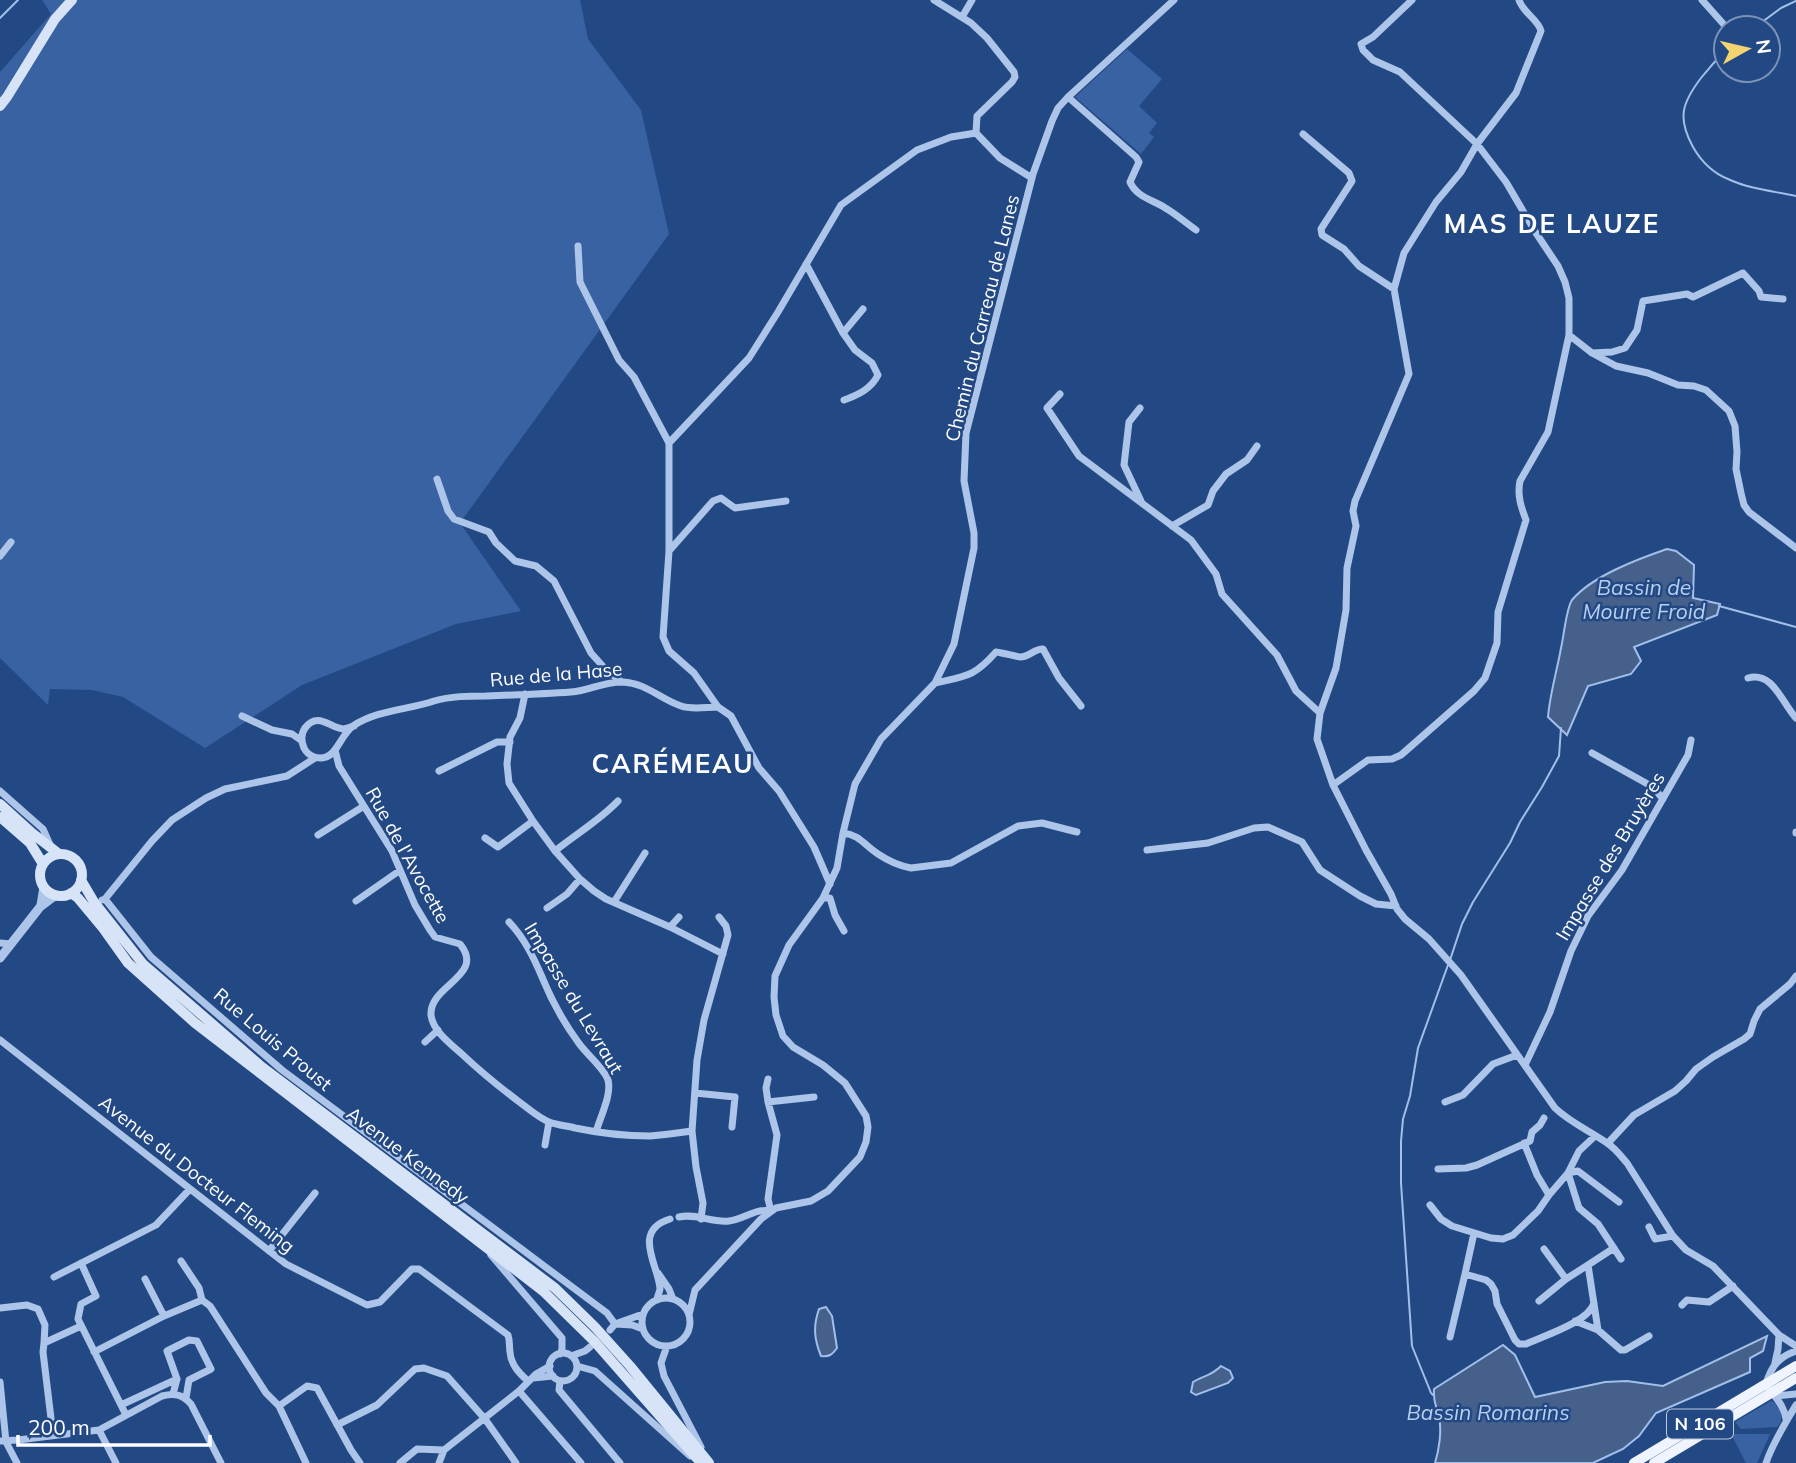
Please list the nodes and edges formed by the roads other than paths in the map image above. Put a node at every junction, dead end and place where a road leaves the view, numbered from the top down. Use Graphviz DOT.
graph roads {
  1 [pos="72,0"];
  2 [pos="934,0"];
  3 [pos="972,0"];
  4 [pos="1174,0"];
  5 [pos="1412,0"];
  6 [pos="1519,0"];
  7 [pos="1702,0"];
  8 [pos="1714,14"];
  9 [pos="962,17"];
  10 [pos="1068,97"];
  11 [pos="0,106"];
  12 [pos="976,133"];
  13 [pos="1303,134"];
  14 [pos="1477,144"];
  15 [pos="1032,178"];
  16 [pos="1196,230"];
  17 [pos="578,246"];
  18 [pos="806,264"];
  19 [pos="1394,289"];
  20 [pos="1783,299"];
  21 [pos="863,309"];
  22 [pos="843,333"];
  23 [pos="1569,335"];
  24 [pos="1592,353"];
  25 [pos="1060,394"];
  26 [pos="844,400"];
  27 [pos="1140,408"];
  28 [pos="669,443"];
  29 [pos="1257,446"];
  30 [pos="436,479"];
  31 [pos="786,500"];
  32 [pos="1142,502"];
  33 [pos="1172,526"];
  34 [pos="11,542"];
  35 [pos="1796,548"];
  36 [pos="669,551"];
  37 [pos="0,556"];
  38 [pos="1748,678"];
  39 [pos="622,682"];
  40 [pos="935,683"];
  41 [pos="525,694"];
  42 [pos="1081,706"];
  43 [pos="718,707"];
  44 [pos="1320,713"];
  45 [pos="242,716"];
  46 [pos="1796,718"];
  47 [pos="333,725"];
  48 [pos="354,726"];
  49 [pos="303,731"];
  50 [pos="292,734"];
  51 [pos="1691,740"];
  52 [pos="302,741"];
  53 [pos="339,741"];
  54 [pos="510,742"];
  55 [pos="335,750"];
  56 [pos="306,751"];
  57 [pos="1592,753"];
  58 [pos="315,758"];
  59 [pos="325,758"];
  60 [pos="300,766"];
  61 [pos="339,766"];
  62 [pos="439,771"];
  63 [pos="1334,785"];
  64 [pos="0,791"];
  65 [pos="1663,799"];
  66 [pos="618,801"];
  67 [pos="0,804"];
  68 [pos="364,806"];
  69 [pos="0,817"];
  70 [pos="533,821"];
  71 [pos="1077,832"];
  72 [pos="843,833"];
  73 [pos="318,835"];
  74 [pos="485,838"];
  75 [pos="1147,850"];
  76 [pos="55,851"];
  77 [pos="555,851"];
  78 [pos="645,853"];
  79 [pos="43,864"];
  80 [pos="399,871"];
  81 [pos="580,879"];
  82 [pos="81,880"];
  83 [pos="830,884"];
  84 [pos="44,887"];
  85 [pos="71,893"];
  86 [pos="56,895"];
  87 [pos="823,898"];
  88 [pos="106,900"];
  89 [pos="356,901"];
  90 [pos="94,902"];
  91 [pos="614,902"];
  92 [pos="1393,906"];
  93 [pos="40,907"];
  94 [pos="547,908"];
  95 [pos="679,916"];
  96 [pos="719,917"];
  97 [pos="509,922"];
  98 [pos="670,927"];
  99 [pos="844,931"];
  100 [pos="0,943"];
  101 [pos="11,944"];
  102 [pos="723,954"];
  103 [pos="1,955"];
  104 [pos="1796,976"];
  105 [pos="438,1030"];
  106 [pos="0,1040"];
  107 [pos="425,1042"];
  108 [pos="1517,1055"];
  109 [pos="1525,1065"];
  110 [pos="768,1079"];
  111 [pos="695,1093"];
  112 [pos="814,1097"];
  113 [pos="768,1102"];
  114 [pos="1445,1102"];
  115 [pos="1544,1118"];
  116 [pos="549,1122"];
  117 [pos="732,1126"];
  118 [pos="692,1131"];
  119 [pos="596,1132"];
  120 [pos="1595,1136"];
  121 [pos="1524,1143"];
  122 [pos="1608,1143"];
  123 [pos="545,1145"];
  124 [pos="1438,1169"];
  125 [pos="1568,1173"];
  126 [pos="190,1189"];
  127 [pos="315,1193"];
  128 [pos="1549,1195"];
  129 [pos="1619,1202"];
  130 [pos="1430,1205"];
  131 [pos="771,1211"];
  132 [pos="680,1217"];
  133 [pos="670,1219"];
  134 [pos="701,1219"];
  135 [pos="1649,1227"];
  136 [pos="1475,1233"];
  137 [pos="1673,1236"];
  138 [pos="481,1244"];
  139 [pos="1614,1248"];
  140 [pos="1544,1249"];
  141 [pos="269,1251"];
  142 [pos="1621,1259"];
  143 [pos="181,1261"];
  144 [pos="81,1263"];
  145 [pos="1588,1265"];
  146 [pos="654,1266"];
  147 [pos="1465,1274"];
  148 [pos="54,1277"];
  149 [pos="145,1279"];
  150 [pos="1566,1279"];
  151 [pos="1733,1286"];
  152 [pos="695,1290"];
  153 [pos="202,1300"];
  154 [pos="657,1300"];
  155 [pos="676,1300"];
  156 [pos="1539,1301"];
  157 [pos="1594,1303"];
  158 [pos="1682,1305"];
  159 [pos="0,1308"];
  160 [pos="643,1314"];
  161 [pos="689,1314"];
  162 [pos="164,1316"];
  163 [pos="1575,1321"];
  164 [pos="81,1326"];
  165 [pos="613,1327"];
  166 [pos="643,1329"];
  167 [pos="1598,1330"];
  168 [pos="1779,1335"];
  169 [pos="1649,1336"];
  170 [pos="1450,1338"];
  171 [pos="44,1343"];
  172 [pos="667,1346"];
  173 [pos="1796,1348"];
  174 [pos="94,1352"];
  175 [pos="560,1354"];
  176 [pos="571,1356"];
  177 [pos="1775,1363"];
  178 [pos="577,1364"];
  179 [pos="550,1366"];
  180 [pos="1796,1366"];
  181 [pos="1796,1378"];
  182 [pos="177,1379"];
  183 [pos="531,1379"];
  184 [pos="560,1379"];
  185 [pos="0,1382"];
  186 [pos="519,1391"];
  187 [pos="1771,1391"];
  188 [pos="1796,1394"];
  189 [pos="180,1396"];
  190 [pos="121,1405"];
  191 [pos="1796,1405"];
  192 [pos="279,1406"];
  193 [pos="2,1410"];
  194 [pos="126,1415"];
  195 [pos="485,1419"];
  196 [pos="1787,1419"];
  197 [pos="337,1424"];
  198 [pos="99,1430"];
  199 [pos="53,1435"];
  200 [pos="3,1441"];
  201 [pos="444,1450"];
  202 [pos="17,1463"];
  203 [pos="116,1463"];
  204 [pos="221,1463"];
  205 [pos="306,1463"];
  206 [pos="360,1463"];
  207 [pos="400,1463"];
  208 [pos="439,1463"];
  209 [pos="516,1463"];
  210 [pos="580,1463"];
  211 [pos="620,1463"];
  212 [pos="700,1463"];
  213 [pos="710,1463"];
  214 [pos="1634,1463"];
  215 [pos="1654,1463"];
  216 [pos="1766,1463"];
  1 -- 11 [label="main road"];
  2 -- 9 [label="street"];
  3 -- 9 [label="street"];
  4 -- 10 [label="street, Chemin du Carreau de Lanes"];
  5 -- 14 [label="street"];
  6 -- 14 [label="street"];
  7 -- 8 [label="street"];
  9 -- 12 [label="street"];
  10 -- 15 [label="street, Chemin du Carreau de Lanes"];
  10 -- 16 [label="street"];
  12 -- 15 [label="street"];
  12 -- 18 [label="street"];
  13 -- 19 [label="street"];
  14 -- 19 [label="street"];
  14 -- 23 [label="street"];
  15 -- 40 [label="street, Chemin du Carreau de Lanes"];
  17 -- 28 [label="street"];
  18 -- 22 [label="street"];
  18 -- 28 [label="street"];
  19 -- 44 [label="street"];
  20 -- 24 [label="street"];
  21 -- 22 [label="street"];
  22 -- 26 [label="street"];
  23 -- 24 [label="street"];
  23 -- 63 [label="street"];
  24 -- 35 [label="street"];
  25 -- 32 [label="street"];
  27 -- 32 [label="street"];
  28 -- 36 [label="street"];
  29 -- 33 [label="street"];
  30 -- 39 [label="street"];
  31 -- 36 [label="street"];
  32 -- 33 [label="street"];
  33 -- 44 [label="street"];
  34 -- 37 [label="street"];
  36 -- 43 [label="street"];
  38 -- 46 [label="street"];
  39 -- 41 [label="street, Rue de la Hase"];
  39 -- 43 [label="street, Rue de la Hase"];
  40 -- 42 [label="street"];
  40 -- 72 [label="street, Chemin du Carreau de Lanes"];
  41 -- 48 [label="street, Rue de la Hase"];
  41 -- 54 [label="street"];
  43 -- 83 [label="street"];
  44 -- 63 [label="street"];
  45 -- 50 [label="street"];
  47 -- 48 [label="street"];
  47 -- 49 [label="street"];
  47 -- 53 [label="street"];
  48 -- 53 [label="street"];
  49 -- 50 [label="street"];
  49 -- 52 [label="street"];
  50 -- 52 [label="street"];
  51 -- 65 [label="street, Impasse des Bruyères"];
  52 -- 56 [label="street"];
  53 -- 55 [label="street"];
  54 -- 62 [label="street"];
  54 -- 70 [label="street"];
  55 -- 59 [label="street"];
  55 -- 61 [label="street"];
  56 -- 58 [label="street"];
  56 -- 60 [label="street"];
  57 -- 65 [label="street"];
  58 -- 59 [label="street"];
  58 -- 60 [label="street"];
  59 -- 61 [label="street"];
  60 -- 88 [label="street"];
  61 -- 68 [label="street, Rue de l'Avocette"];
  63 -- 92 [label="street"];
  64 -- 76 [label="street"];
  65 -- 109 [label="street, Impasse des Bruyères"];
  66 -- 77 [label="street"];
  67 -- 76 [label="main road"];
  68 -- 73 [label="street"];
  68 -- 80 [label="street, Rue de l'Avocette"];
  69 -- 79 [label="main road"];
  70 -- 74 [label="street"];
  70 -- 77 [label="street"];
  71 -- 72 [label="street"];
  72 -- 83 [label="street, Chemin du Carreau de Lanes"];
  75 -- 92 [label="street"];
  76 -- 79 [label="main road"];
  76 -- 82 [label="main road"];
  77 -- 81 [label="street"];
  78 -- 91 [label="street"];
  79 -- 84 [label="main road"];
  80 -- 89 [label="street"];
  80 -- 105 [label="street, Rue de l'Avocette"];
  81 -- 91 [label="street"];
  81 -- 94 [label="street"];
  82 -- 85 [label="main road"];
  82 -- 90 [label="main road, Avenue Kennedy"];
  83 -- 87 [label="street, Chemin du Carreau de Lanes"];
  84 -- 86 [label="main road"];
  84 -- 93 [label="street"];
  85 -- 86 [label="main road"];
  85 -- 138 [label="main road, Avenue Kennedy"];
  86 -- 93 [label="street"];
  87 -- 99 [label="street"];
  87 -- 131 [label="street, Chemin du Carreau de Lanes"];
  88 -- 90 [label="street"];
  88 -- 165 [label="street, Rue Louis Proust"];
  90 -- 213 [label="main road, Avenue Kennedy"];
  91 -- 98 [label="street"];
  92 -- 108 [label="street"];
  93 -- 101 [label="street"];
  95 -- 98 [label="street"];
  96 -- 102 [label="street"];
  97 -- 119 [label="street, Impasse du Levraut"];
  98 -- 102 [label="street"];
  100 -- 101 [label="street"];
  101 -- 103 [label="street"];
  102 -- 111 [label="street"];
  104 -- 122 [label="street"];
  105 -- 107 [label="street"];
  105 -- 116 [label="street"];
  106 -- 126 [label="street, Avenue du Docteur Fleming"];
  108 -- 109 [label="street"];
  108 -- 114 [label="street"];
  109 -- 120 [label="street"];
  110 -- 113 [label="street"];
  111 -- 117 [label="street"];
  111 -- 118 [label="street"];
  112 -- 113 [label="street"];
  113 -- 131 [label="street"];
  115 -- 121 [label="street"];
  116 -- 119 [label="street"];
  116 -- 123 [label="street"];
  118 -- 119 [label="street"];
  118 -- 134 [label="street"];
  120 -- 122 [label="street"];
  120 -- 125 [label="street"];
  121 -- 124 [label="street"];
  121 -- 128 [label="street"];
  122 -- 137 [label="street"];
  125 -- 128 [label="street"];
  125 -- 129 [label="street"];
  125 -- 139 [label="street"];
  126 -- 141 [label="street, Avenue du Docteur Fleming"];
  126 -- 144 [label="street"];
  127 -- 141 [label="street"];
  128 -- 136 [label="street"];
  130 -- 136 [label="street"];
  131 -- 134 [label="street"];
  131 -- 152 [label="street, Chemin du Carreau de Lanes"];
  132 -- 134 [label="street"];
  133 -- 146 [label="street"];
  135 -- 137 [label="street"];
  136 -- 147 [label="street"];
  137 -- 151 [label="street"];
  138 -- 175 [label="street"];
  138 -- 212 [label="main road, Avenue Kennedy"];
  139 -- 142 [label="street"];
  139 -- 145 [label="street"];
  140 -- 150 [label="street"];
  141 -- 183 [label="street, Avenue du Docteur Fleming"];
  143 -- 153 [label="street"];
  144 -- 148 [label="street"];
  144 -- 164 [label="street"];
  145 -- 150 [label="street"];
  145 -- 157 [label="street"];
  146 -- 154 [label="street"];
  146 -- 155 [label="street"];
  147 -- 163 [label="street"];
  147 -- 170 [label="street"];
  149 -- 162 [label="street"];
  150 -- 156 [label="street"];
  151 -- 158 [label="street"];
  151 -- 168 [label="street"];
  152 -- 155 [label="street"];
  152 -- 161 [label="street, Chemin du Carreau de Lanes"];
  153 -- 162 [label="street"];
  153 -- 192 [label="street"];
  154 -- 155 [label="street"];
  154 -- 160 [label="street"];
  155 -- 161 [label="street"];
  157 -- 163 [label="street"];
  157 -- 167 [label="street"];
  159 -- 171 [label="street"];
  160 -- 165 [label="street"];
  160 -- 166 [label="street"];
  161 -- 172 [label="street"];
  162 -- 174 [label="street"];
  163 -- 167 [label="street"];
  164 -- 171 [label="street"];
  164 -- 174 [label="street"];
  165 -- 166 [label="street"];
  166 -- 172 [label="street"];
  167 -- 169 [label="street"];
  168 -- 173 [label="street"];
  168 -- 177 [label="street"];
  171 -- 199 [label="street"];
  172 -- 213 [label="street"];
  173 -- 177 [label="street"];
  174 -- 190 [label="street"];
  175 -- 176 [label="street"];
  175 -- 179 [label="street"];
  176 -- 178 [label="street"];
  176 -- 178 [label="street"];
  177 -- 187 [label="street"];
  178 -- 184 [label="street"];
  178 -- 212 [label="street"];
  179 -- 183 [label="street"];
  179 -- 184 [label="street"];
  180 -- 187 [label="main road, N 106"];
  181 -- 187 [label="main road, N 106"];
  182 -- 189 [label="street"];
  182 -- 189 [label="street"];
  182 -- 190 [label="street"];
  183 -- 184 [label="street"];
  183 -- 186 [label="street"];
  184 -- 211 [label="street"];
  185 -- 193 [label="street"];
  186 -- 195 [label="street"];
  186 -- 210 [label="street"];
  187 -- 188 [label="street"];
  187 -- 196 [label="street"];
  187 -- 214 [label="main road, N 106"];
  187 -- 215 [label="main road, N 106"];
  189 -- 194 [label="street"];
  189 -- 204 [label="street"];
  190 -- 194 [label="street"];
  191 -- 196 [label="street"];
  192 -- 197 [label="street"];
  192 -- 205 [label="street"];
  193 -- 200 [label="street"];
  194 -- 198 [label="street"];
  195 -- 197 [label="street"];
  195 -- 201 [label="street"];
  195 -- 209 [label="street"];
  196 -- 216 [label="street"];
  197 -- 206 [label="street"];
  198 -- 199 [label="street"];
  198 -- 203 [label="street"];
  199 -- 200 [label="street"];
  200 -- 202 [label="street"];
  201 -- 207 [label="street"];
  201 -- 208 [label="street"];
}
